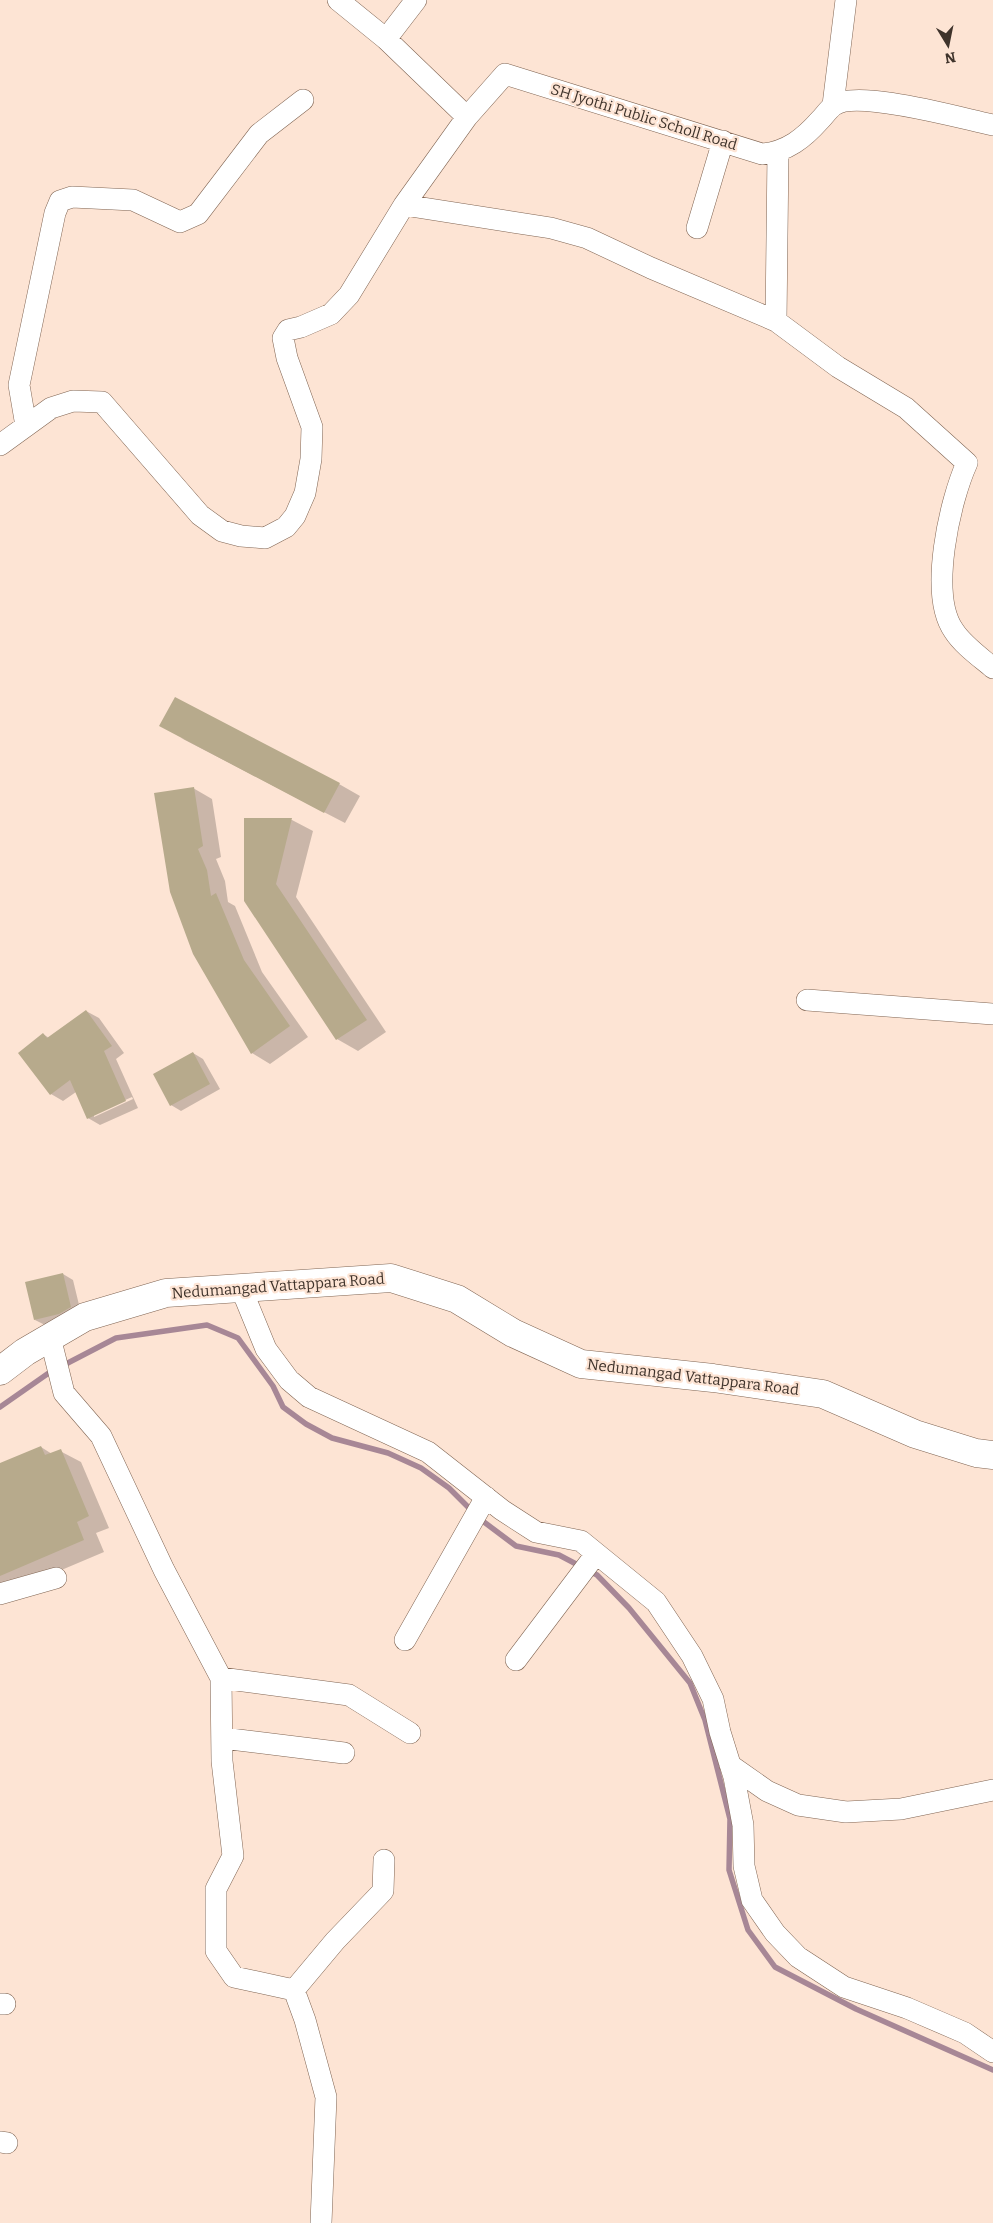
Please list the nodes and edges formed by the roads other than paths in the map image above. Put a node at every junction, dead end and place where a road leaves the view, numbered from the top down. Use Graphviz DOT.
graph roads {
  1 [pos="338,0"];
  2 [pos="416,0"];
  3 [pos="846,0"];
  4 [pos="386,39"];
  5 [pos="303,100"];
  6 [pos="833,105"];
  7 [pos="467,117"];
  8 [pos="993,125"];
  9 [pos="723,141"];
  10 [pos="778,152"];
  11 [pos="404,205"];
  12 [pos="697,228"];
  13 [pos="776,321"];
  14 [pos="26,426"];
  15 [pos="0,445"];
  16 [pos="993,668"];
  17 [pos="807,1000"];
  18 [pos="993,1014"];
  19 [pos="241,1288"];
  20 [pos="50,1338"];
  21 [pos="0,1371"];
  22 [pos="993,1455"];
  23 [pos="486,1497"];
  24 [pos="596,1554"];
  25 [pos="56,1578"];
  26 [pos="0,1594"];
  27 [pos="404,1640"];
  28 [pos="516,1660"];
  29 [pos="220,1678"];
  30 [pos="410,1733"];
  31 [pos="222,1738"];
  32 [pos="344,1753"];
  33 [pos="730,1765"];
  34 [pos="993,1790"];
  35 [pos="384,1860"];
  36 [pos="294,1990"];
  37 [pos="993,2052"];
  38 [pos="322,2223"];
  1 -- 4 [label="street"];
  2 -- 4 [label="street"];
  3 -- 6 [label="street"];
  4 -- 7 [label="street"];
  5 -- 14 [label="street"];
  6 -- 8 [label="street"];
  6 -- 10 [label="street"];
  7 -- 9 [label="street, SH Jyothi Public Scholl Road"];
  7 -- 11 [label="street"];
  9 -- 10 [label="street, SH Jyothi Public Scholl Road"];
  9 -- 12 [label="street"];
  10 -- 13 [label="street"];
  11 -- 13 [label="street"];
  11 -- 14 [label="street"];
  13 -- 16 [label="street"];
  14 -- 15 [label="street"];
  17 -- 18 [label="street"];
  19 -- 20 [label="main road, Nedumangad Vattappara Road"];
  19 -- 22 [label="main road, Nedumangad Vattappara Road"];
  19 -- 23 [label="street"];
  20 -- 21 [label="main road, Nedumangad Vattappara Road"];
  20 -- 29 [label="street"];
  23 -- 24 [label="street"];
  23 -- 27 [label="street"];
  24 -- 28 [label="street"];
  24 -- 33 [label="street"];
  25 -- 26 [label="street"];
  29 -- 30 [label="street"];
  29 -- 31 [label="street"];
  31 -- 32 [label="street"];
  31 -- 36 [label="street"];
  33 -- 34 [label="street"];
  33 -- 37 [label="street"];
  35 -- 36 [label="street"];
  36 -- 38 [label="street"];
}
